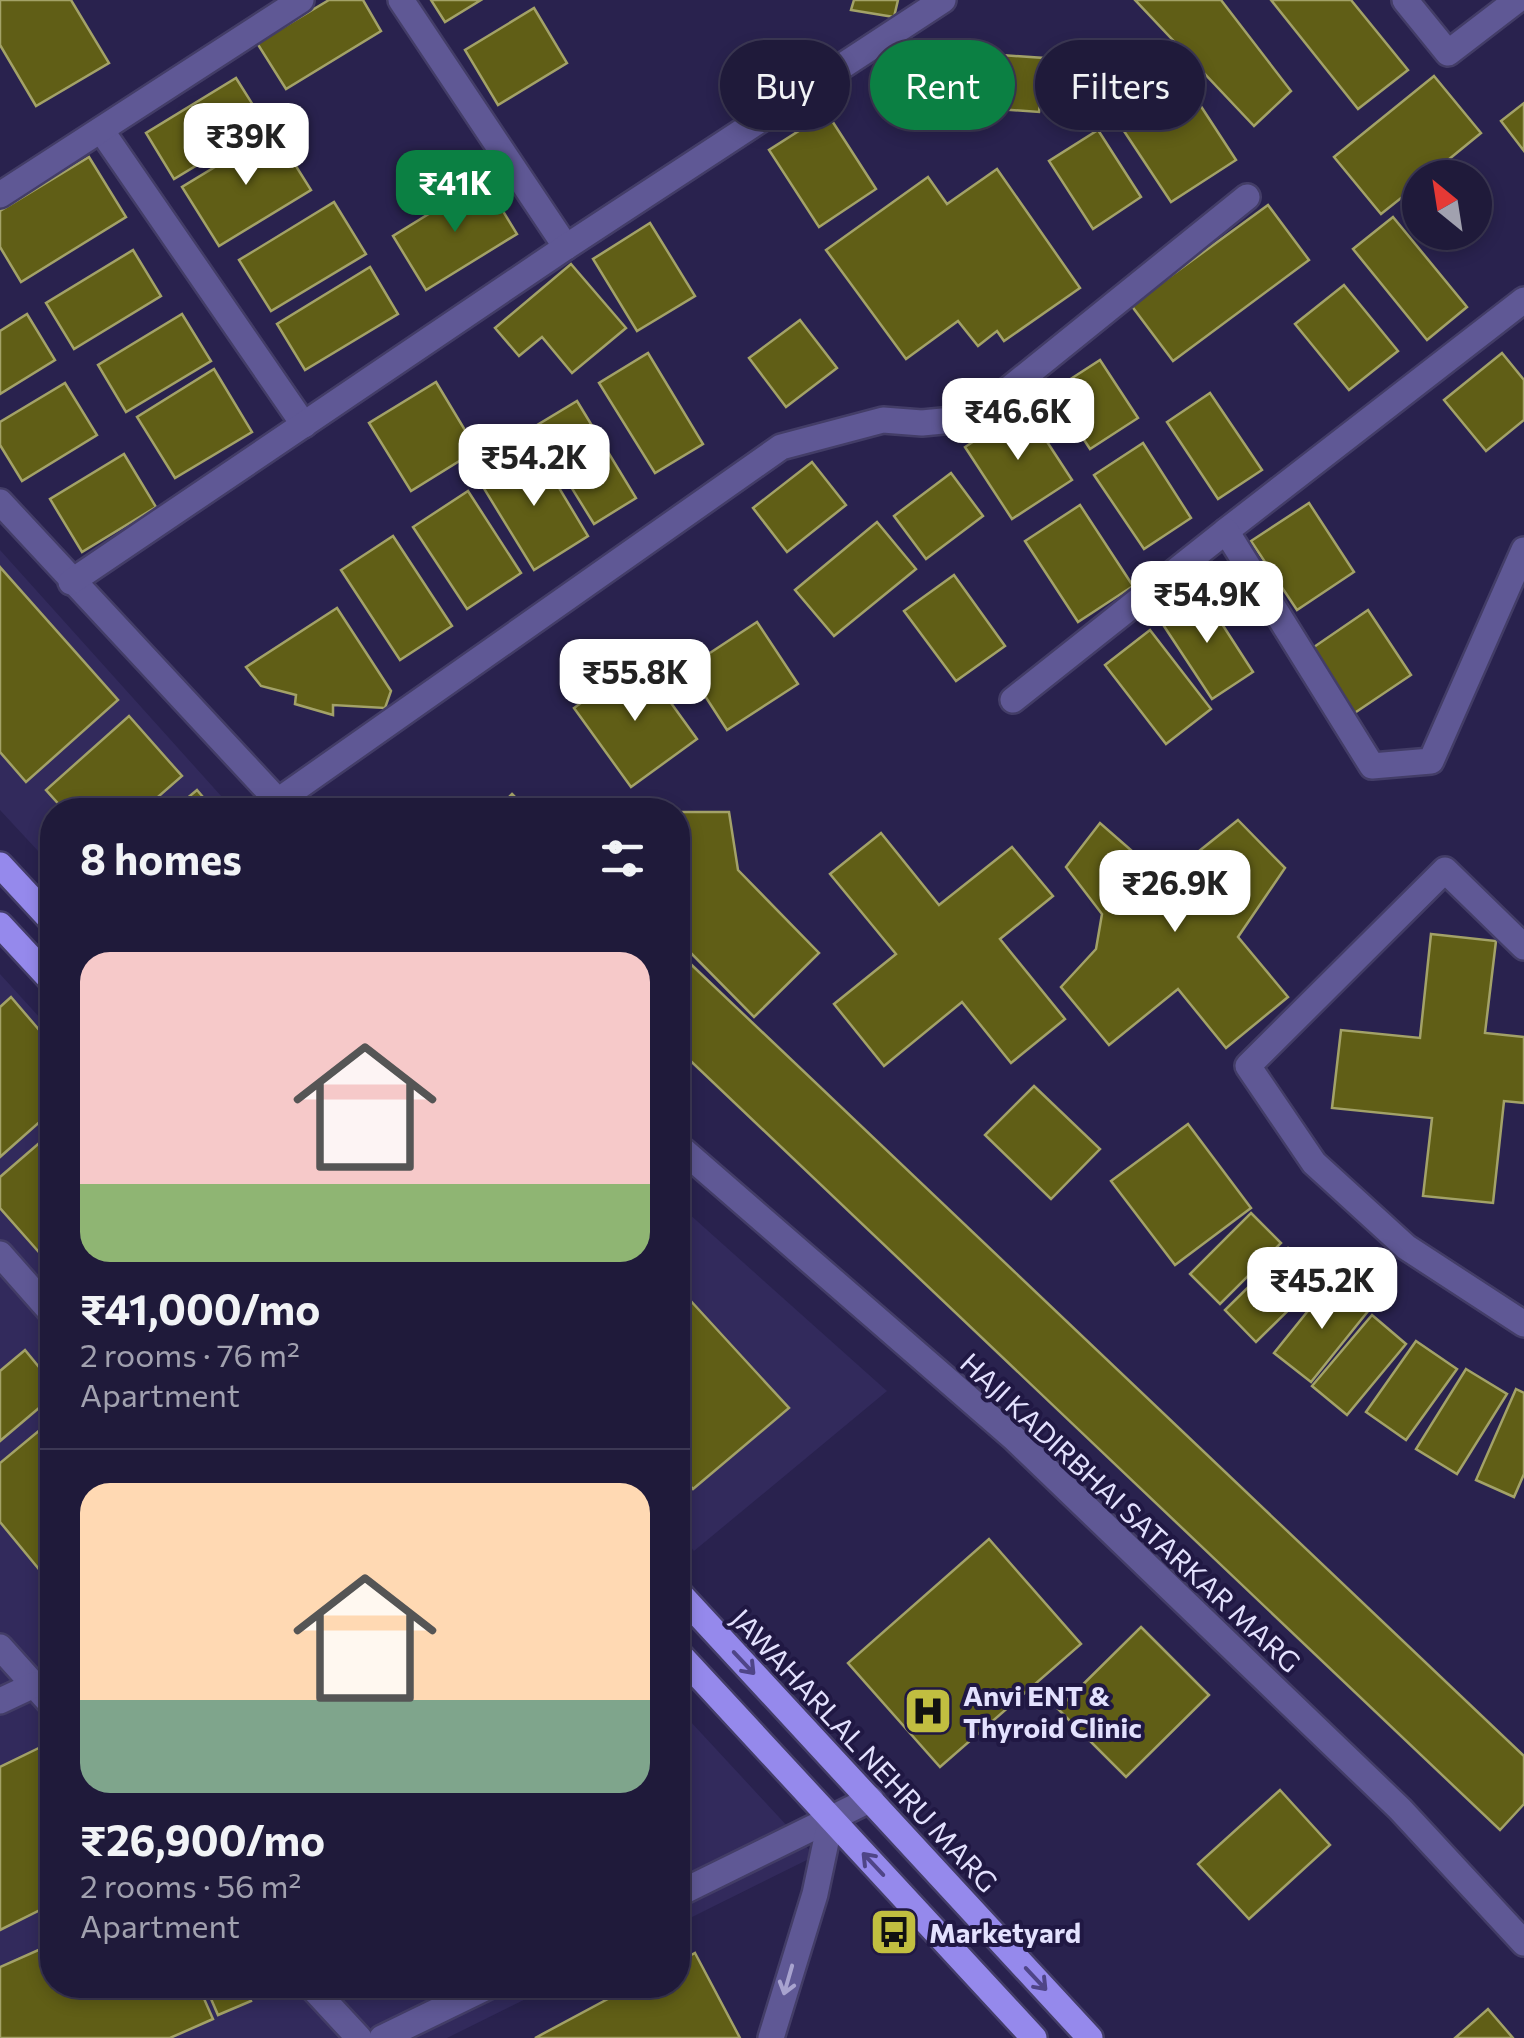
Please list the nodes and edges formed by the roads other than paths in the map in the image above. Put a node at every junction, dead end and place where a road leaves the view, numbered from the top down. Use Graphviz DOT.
graph roads {
  1 [pos="301,0"];
  2 [pos="401,0"];
  3 [pos="942,0"];
  4 [pos="1405,0"];
  5 [pos="1517,0"];
  6 [pos="100,130"];
  7 [pos="0,195"];
  8 [pos="1247,198"];
  9 [pos="566,246"];
  10 [pos="1524,300"];
  11 [pos="304,425"];
  12 [pos="0,502"];
  13 [pos="1226,532"];
  14 [pos="1524,550"];
  15 [pos="71,582"];
  16 [pos="1014,700"];
  17 [pos="270,798"];
  18 [pos="291,798"];
  19 [pos="0,865"];
  20 [pos="40,908"];
  21 [pos="0,924"];
  22 [pos="1524,947"];
  23 [pos="40,968"];
  24 [pos="690,1156"];
  25 [pos="0,1254"];
  26 [pos="40,1299"];
  27 [pos="1524,1324"];
  28 [pos="690,1605"];
  29 [pos="0,1647"];
  30 [pos="690,1666"];
  31 [pos="34,1684"];
  32 [pos="40,1691"];
  33 [pos="0,1701"];
  34 [pos="871,1799"];
  35 [pos="831,1818"];
  36 [pos="690,1888"];
  37 [pos="1523,1940"];
  38 [pos="322,1998"];
  39 [pos="464,1998"];
  40 [pos="359,2038"];
  41 [pos="382,2038"];
  42 [pos="772,2038"];
  43 [pos="1034,2038"];
  44 [pos="1090,2038"];
  1 -- 6 [label="street"];
  2 -- 9 [label="street"];
  3 -- 9 [label="street"];
  4 -- 5 [label="street"];
  6 -- 7 [label="street"];
  6 -- 11 [label="street"];
  8 -- 18 [label="street"];
  9 -- 11 [label="street"];
  10 -- 13 [label="street"];
  11 -- 15 [label="street"];
  12 -- 15 [label="street"];
  13 -- 14 [label="street"];
  13 -- 16 [label="street"];
  15 -- 17 [label="street"];
  19 -- 20 [label="main road"];
  21 -- 23 [label="main road"];
  22 -- 27 [label="street"];
  24 -- 37 [label="street, HAJI KADIRBHAI SATARKAR MARG"];
  25 -- 26 [label="street"];
  28 -- 34 [label="main road, JAWAHARLAL NEHRU MARG, one-way"];
  29 -- 31 [label="street"];
  30 -- 35 [label="main road"];
  31 -- 32 [label="street"];
  31 -- 33 [label="street"];
  34 -- 35 [label="street"];
  34 -- 44 [label="main road, JAWAHARLAL NEHRU MARG, one-way"];
  35 -- 36 [label="street"];
  35 -- 42 [label="street, one-way"];
  43 -- 35 [label="main road, one-way"];
  38 -- 40 [label="street"];
  39 -- 41 [label="street"];
}
